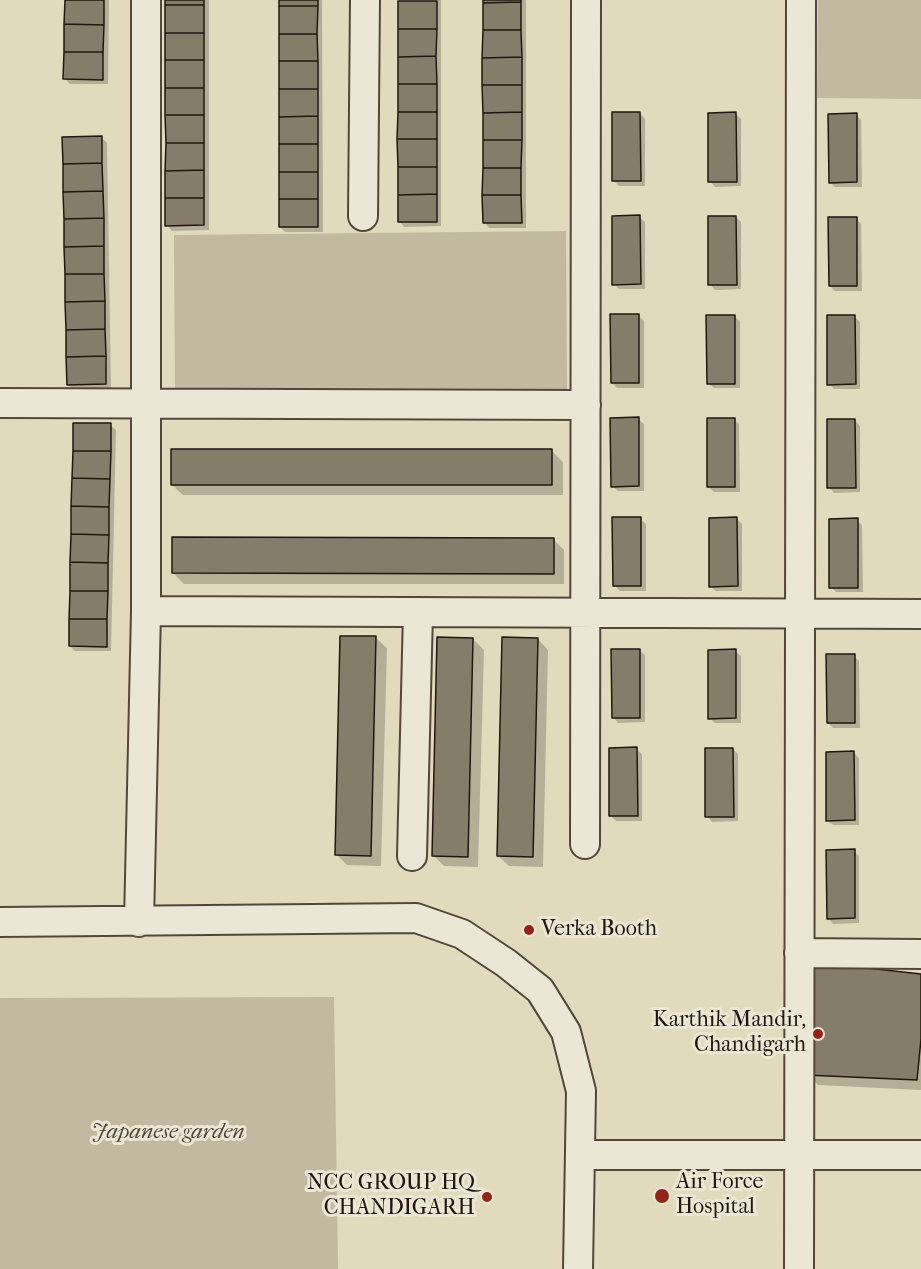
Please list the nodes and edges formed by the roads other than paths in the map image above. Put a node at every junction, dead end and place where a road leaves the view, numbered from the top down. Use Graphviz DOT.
graph roads {
  1 [pos="146,0"];
  2 [pos="365,0"];
  3 [pos="586,0"];
  4 [pos="801,0"];
  5 [pos="363,216"];
  6 [pos="0,403"];
  7 [pos="146,404"];
  8 [pos="586,405"];
  9 [pos="146,611"];
  10 [pos="418,612"];
  11 [pos="586,613"];
  12 [pos="799,614"];
  13 [pos="921,614"];
  14 [pos="585,844"];
  15 [pos="412,856"];
  16 [pos="0,922"];
  17 [pos="139,922"];
  18 [pos="799,953"];
  19 [pos="921,954"];
  20 [pos="580,1155"];
  21 [pos="799,1155"];
  22 [pos="921,1155"];
  23 [pos="578,1269"];
  24 [pos="799,1269"];
  1 -- 7 [label="street"];
  2 -- 5 [label="street"];
  3 -- 8 [label="street"];
  4 -- 12 [label="street"];
  6 -- 7 [label="street"];
  7 -- 8 [label="street"];
  7 -- 9 [label="street"];
  8 -- 11 [label="street"];
  9 -- 10 [label="street"];
  9 -- 17 [label="street"];
  10 -- 11 [label="street"];
  10 -- 15 [label="street"];
  11 -- 12 [label="street"];
  11 -- 14 [label="street"];
  12 -- 13 [label="street"];
  12 -- 18 [label="street"];
  16 -- 17 [label="street"];
  17 -- 20 [label="street"];
  18 -- 19 [label="street"];
  18 -- 21 [label="street"];
  20 -- 21 [label="street"];
  20 -- 23 [label="street"];
  21 -- 22 [label="street"];
  21 -- 24 [label="street"];
}
